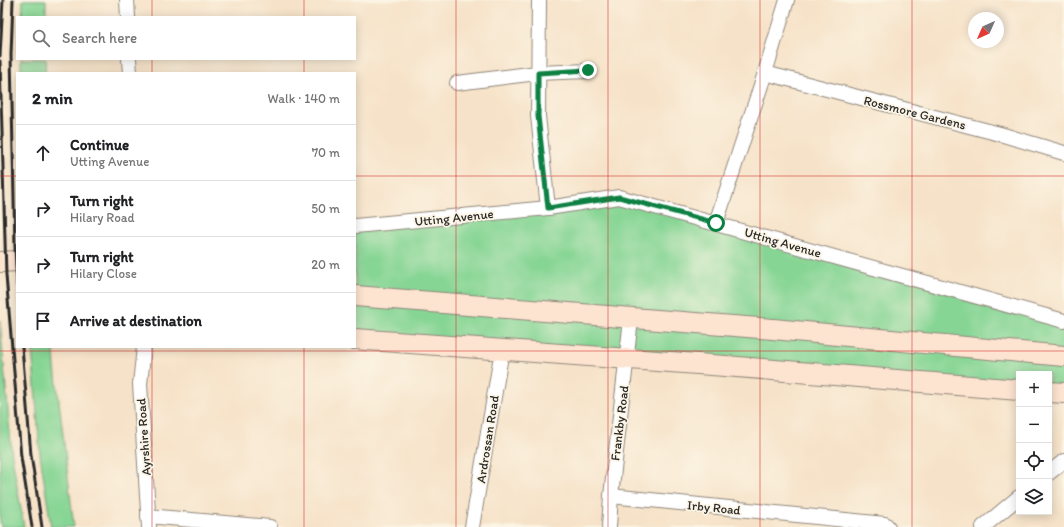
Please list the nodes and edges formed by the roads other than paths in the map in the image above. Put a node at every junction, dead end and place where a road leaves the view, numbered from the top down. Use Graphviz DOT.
graph roads {
  1 [pos="127,0"];
  2 [pos="539,0"];
  3 [pos="787,0"];
  4 [pos="128,16"];
  5 [pos="129,60"];
  6 [pos="588,70"];
  7 [pos="130,72"];
  8 [pos="538,73"];
  9 [pos="765,73"];
  10 [pos="457,83"];
  11 [pos="1064,153"];
  12 [pos="548,208"];
  13 [pos="716,223"];
  14 [pos="356,226"];
  15 [pos="16,261"];
  16 [pos="0,262"];
  17 [pos="356,296"];
  18 [pos="631,318"];
  19 [pos="1064,321"];
  20 [pos="356,339"];
  21 [pos="144,348"];
  22 [pos="502,350"];
  23 [pos="1064,356"];
  24 [pos="627,359"];
  25 [pos="1016,390"];
  26 [pos="1052,392"];
  27 [pos="1064,393"];
  28 [pos="1064,461"];
  29 [pos="1052,471"];
  30 [pos="611,496"];
  31 [pos="1016,500"];
  32 [pos="149,521"];
  33 [pos="270,527"];
  34 [pos="472,527"];
  35 [pos="609,527"];
  36 [pos="888,527"];
  37 [pos="983,527"];
  1 -- 4 [label="street"];
  2 -- 8 [label="street"];
  3 -- 9 [label="street"];
  5 -- 7 [label="street"];
  6 -- 8 [label="street"];
  8 -- 10 [label="street"];
  8 -- 12 [label="street"];
  9 -- 11 [label="street, Rossmore Gardens"];
  9 -- 13 [label="street"];
  12 -- 13 [label="street, Utting Avenue"];
  12 -- 14 [label="street, Utting Avenue"];
  13 -- 19 [label="street, Utting Avenue"];
  15 -- 16 [label="street"];
  17 -- 18 [label="street"];
  18 -- 23 [label="street"];
  18 -- 24 [label="street, Frankby Road"];
  20 -- 22 [label="street"];
  21 -- 32 [label="street, Ayrshire Road"];
  22 -- 24 [label="street"];
  22 -- 34 [label="street, Ardrossan Road"];
  24 -- 25 [label="street"];
  24 -- 30 [label="street, Frankby Road"];
  26 -- 27 [label="street"];
  28 -- 29 [label="street"];
  30 -- 35 [label="street, Frankby Road"];
  30 -- 36 [label="street, Irby Road"];
  31 -- 37 [label="street"];
  32 -- 33 [label="street"];
}
